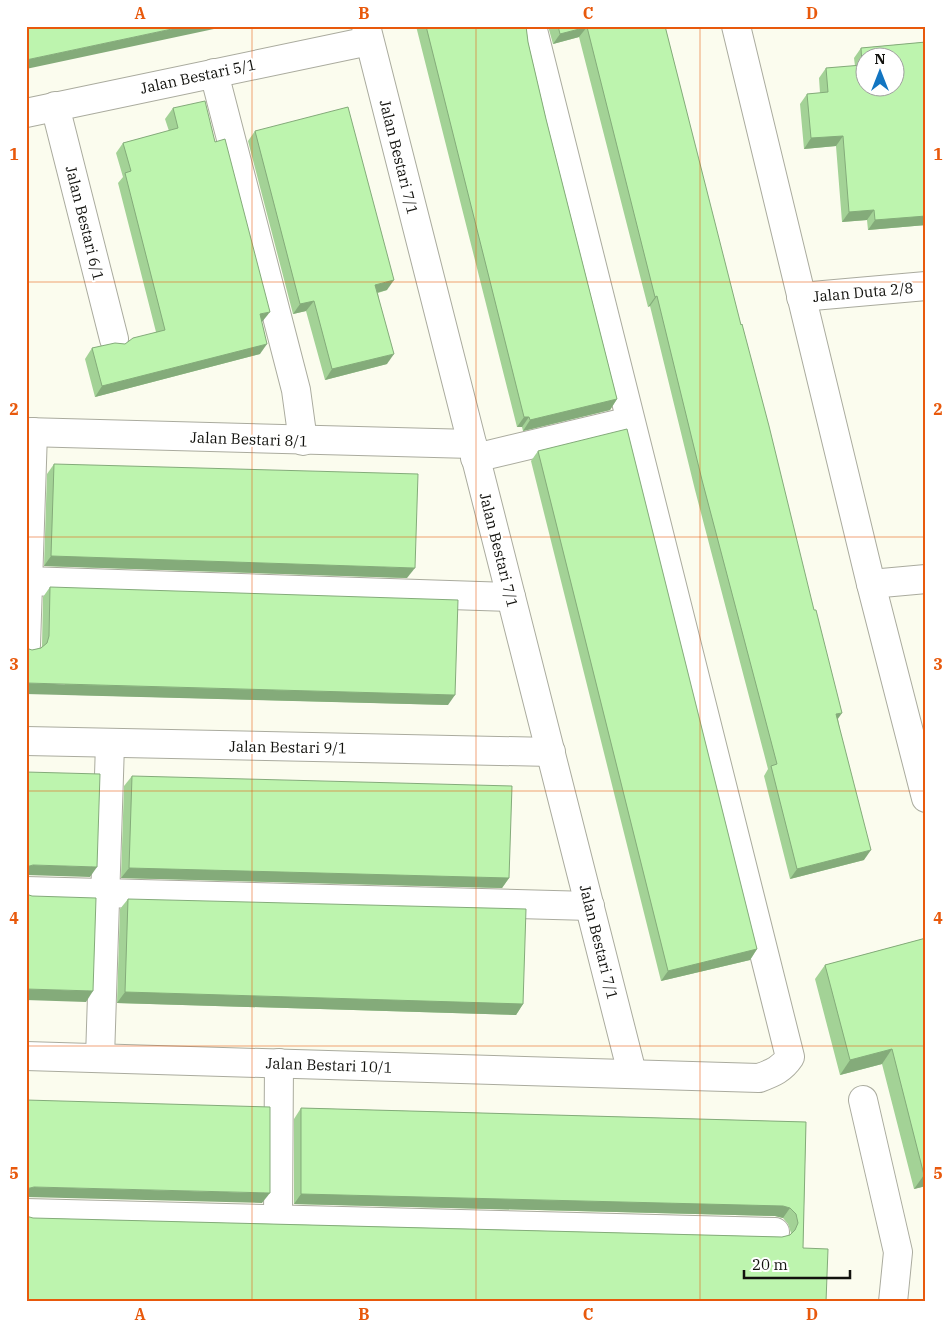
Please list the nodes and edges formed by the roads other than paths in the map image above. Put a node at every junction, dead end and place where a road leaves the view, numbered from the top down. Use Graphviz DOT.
graph roads {
  1 [pos="532,26"];
  2 [pos="736,26"];
  3 [pos="368,33"];
  4 [pos="214,73"];
  5 [pos="55,106"];
  6 [pos="26,113"];
  7 [pos="926,286"];
  8 [pos="801,297"];
  9 [pos="114,339"];
  10 [pos="630,422"];
  11 [pos="30,432"];
  12 [pos="303,441"];
  13 [pos="474,451"];
  14 [pos="926,579"];
  15 [pos="27,581"];
  16 [pos="871,584"];
  17 [pos="511,597"];
  18 [pos="26,645"];
  19 [pos="26,741"];
  20 [pos="110,744"];
  21 [pos="550,752"];
  22 [pos="926,798"];
  23 [pos="26,891"];
  24 [pos="104,893"];
  25 [pos="590,906"];
  26 [pos="26,1056"];
  27 [pos="100,1058"];
  28 [pos="279,1063"];
  29 [pos="632,1073"];
  30 [pos="863,1100"];
  31 [pos="26,1213"];
  32 [pos="278,1219"];
  33 [pos="775,1232"];
  34 [pos="893,1302"];
  1 -- 10 [label="street"];
  2 -- 8 [label="street"];
  3 -- 4 [label="street, Jalan Bestari 5/1"];
  3 -- 13 [label="street, Jalan Bestari 7/1"];
  4 -- 5 [label="street, Jalan Bestari 5/1"];
  4 -- 12 [label="street"];
  5 -- 6 [label="street, Jalan Bestari 5/1"];
  5 -- 9 [label="street, Jalan Bestari 6/1"];
  7 -- 8 [label="street, Jalan Duta 2/8"];
  8 -- 16 [label="street"];
  10 -- 13 [label="street, Jalan Bestari 8/1"];
  10 -- 29 [label="street, Jalan Bestari 10/1"];
  11 -- 12 [label="street, Jalan Bestari 8/1"];
  11 -- 15 [label="street"];
  12 -- 13 [label="street, Jalan Bestari 8/1"];
  13 -- 17 [label="street, Jalan Bestari 7/1"];
  14 -- 16 [label="street"];
  15 -- 17 [label="street"];
  15 -- 18 [label="street"];
  16 -- 22 [label="street"];
  17 -- 21 [label="street, Jalan Bestari 7/1"];
  19 -- 20 [label="street, Jalan Bestari 9/1"];
  20 -- 21 [label="street, Jalan Bestari 9/1"];
  20 -- 24 [label="street"];
  21 -- 25 [label="street, Jalan Bestari 7/1"];
  23 -- 24 [label="street"];
  24 -- 25 [label="street"];
  24 -- 27 [label="street"];
  25 -- 29 [label="street, Jalan Bestari 7/1"];
  26 -- 27 [label="street, Jalan Bestari 10/1"];
  27 -- 28 [label="street, Jalan Bestari 10/1"];
  28 -- 29 [label="street, Jalan Bestari 10/1"];
  28 -- 32 [label="street"];
  30 -- 34 [label="street"];
  31 -- 32 [label="street"];
  32 -- 33 [label="street"];
}
